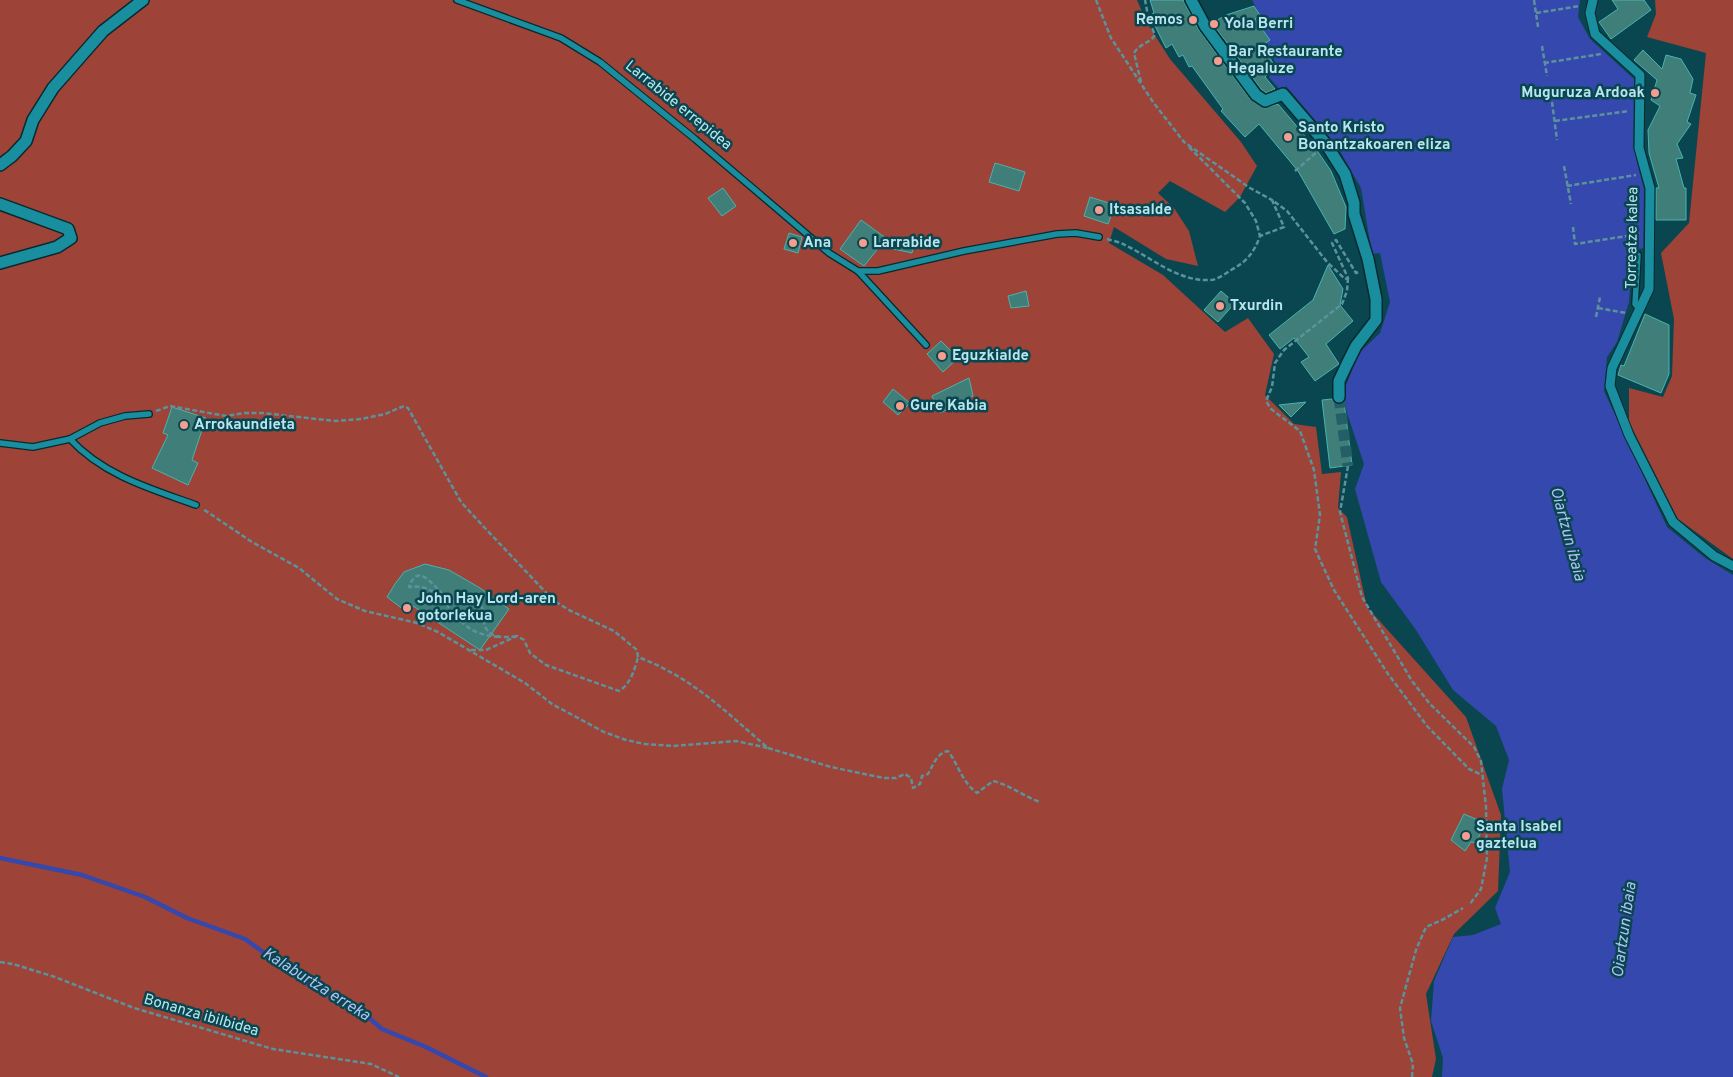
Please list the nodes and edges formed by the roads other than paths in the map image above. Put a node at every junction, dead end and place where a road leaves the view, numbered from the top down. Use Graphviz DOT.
graph roads {
  1 [pos="143,0"];
  2 [pos="457,0"];
  3 [pos="1191,0"];
  4 [pos="1592,1"];
  5 [pos="0,165"];
  6 [pos="0,204"];
  7 [pos="1100,237"];
  8 [pos="1638,256"];
  9 [pos="0,263"];
  10 [pos="858,271"];
  11 [pos="1640,310"];
  12 [pos="926,345"];
  13 [pos="1340,397"];
  14 [pos="149,414"];
  15 [pos="70,439"];
  16 [pos="0,443"];
  17 [pos="196,504"];
  18 [pos="1733,566"];
  1 -- 5 [label="street"];
  2 -- 10 [label="lane, Larrabide errepidea"];
  3 -- 13 [label="street"];
  4 -- 11 [label="street, Torreatze kalea"];
  6 -- 9 [label="street"];
  7 -- 10 [label="lane"];
  8 -- 11 [label="lane"];
  10 -- 12 [label="lane, Larrabide errepidea"];
  11 -- 18 [label="street, Torreatze kalea"];
  14 -- 15 [label="lane"];
  15 -- 16 [label="lane"];
  15 -- 17 [label="lane"];
}
